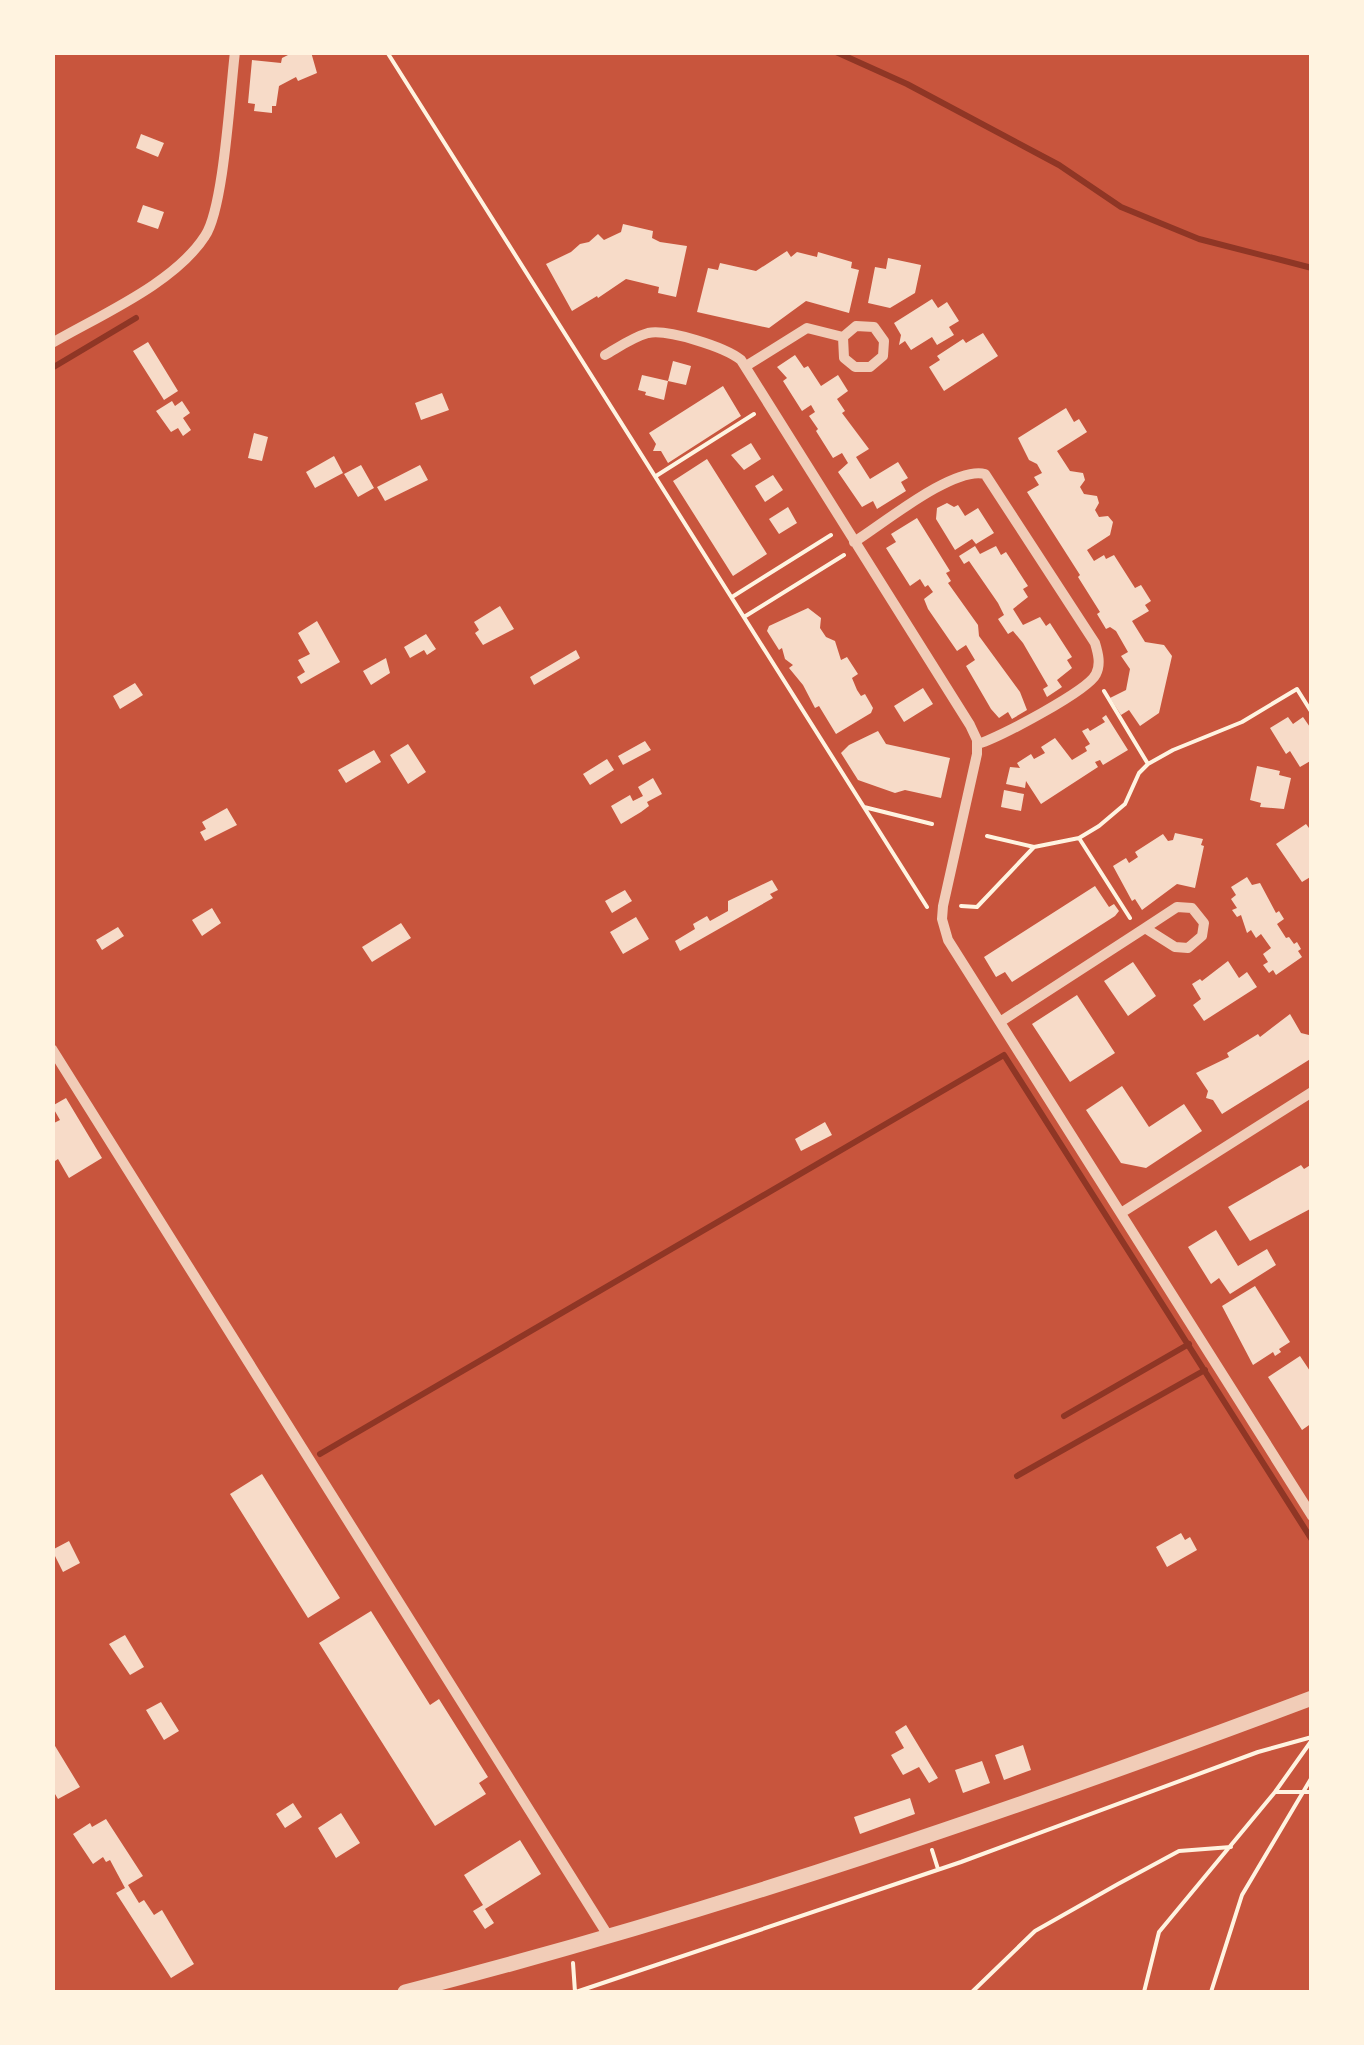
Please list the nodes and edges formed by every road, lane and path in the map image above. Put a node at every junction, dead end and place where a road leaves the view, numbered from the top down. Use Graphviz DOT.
graph roads {
  1 [pos="235,52"];
  2 [pos="387,52"];
  3 [pos="843,337"];
  4 [pos="52,342"];
  5 [pos="605,355"];
  6 [pos="746,366"];
  7 [pos="754,414"];
  8 [pos="656,476"];
  9 [pos="831,535"];
  10 [pos="854,542"];
  11 [pos="844,555"];
  12 [pos="732,597"];
  13 [pos="744,617"];
  14 [pos="1096,677"];
  15 [pos="1312,713"];
  16 [pos="978,744"];
  17 [pos="1148,764"];
  18 [pos="864,807"];
  19 [pos="932,824"];
  20 [pos="987,836"];
  21 [pos="1078,838"];
  22 [pos="1034,847"];
  23 [pos="961,906"];
  24 [pos="927,907"];
  25 [pos="1142,930"];
  26 [pos="1000,1022"];
  27 [pos="52,1049"];
  28 [pos="1312,1092"];
  29 [pos="1121,1213"];
  30 [pos="1312,1516"];
  31 [pos="1312,1698"];
  32 [pos="1312,1739"];
  33 [pos="1312,1777"];
  34 [pos="1302,1790"];
  35 [pos="1275,1792"];
  36 [pos="1312,1792"];
  37 [pos="1231,1847"];
  38 [pos="610,1938"];
  39 [pos="572,1948"];
  40 [pos="405,1992"];
  41 [pos="575,1992"];
  42 [pos="972,1992"];
  43 [pos="1144,1992"];
  44 [pos="1210,1992"];
  1 -- 4 [label="street"];
  2 -- 8 [label="path"];
  3 -- 3 [label="street"];
  3 -- 6 [label="street"];
  5 -- 6 [label="street"];
  6 -- 10 [label="street"];
  7 -- 8 [label="path"];
  8 -- 12 [label="path"];
  9 -- 12 [label="path"];
  10 -- 14 [label="street"];
  10 -- 16 [label="street"];
  11 -- 13 [label="path"];
  12 -- 13 [label="path"];
  13 -- 18 [label="path"];
  14 -- 16 [label="street"];
  14 -- 17 [label="path"];
  15 -- 17 [label="path"];
  16 -- 26 [label="street"];
  17 -- 21 [label="path"];
  18 -- 19 [label="path"];
  18 -- 24 [label="path"];
  20 -- 22 [label="path"];
  21 -- 22 [label="path"];
  21 -- 25 [label="path"];
  22 -- 23 [label="path"];
  25 -- 25 [label="street"];
  25 -- 26 [label="street"];
  26 -- 29 [label="street"];
  27 -- 38 [label="street"];
  28 -- 29 [label="street"];
  29 -- 30 [label="street"];
  31 -- 38 [label="street"];
  32 -- 35 [label="path"];
  32 -- 41 [label="path"];
  33 -- 34 [label="path"];
  34 -- 35 [label="path"];
  34 -- 36 [label="path"];
  34 -- 44 [label="path"];
  35 -- 37 [label="path"];
  37 -- 42 [label="path"];
  37 -- 43 [label="path"];
  38 -- 39 [label="street"];
  39 -- 40 [label="street"];
  39 -- 41 [label="path"];
}
